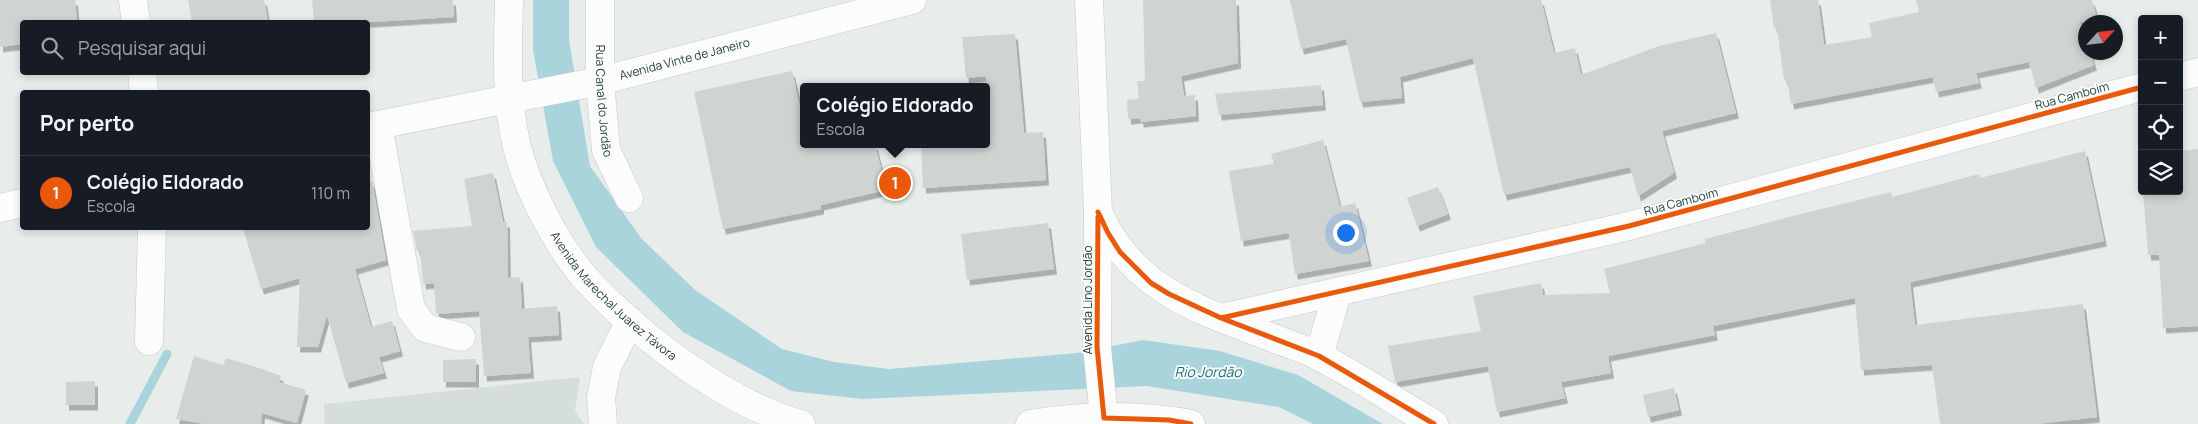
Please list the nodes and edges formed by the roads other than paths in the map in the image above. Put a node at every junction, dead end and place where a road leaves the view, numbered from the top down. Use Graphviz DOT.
graph roads {
  1 [pos="133,0"];
  2 [pos="509,0"];
  3 [pos="600,0"];
  4 [pos="912,0"];
  5 [pos="1089,0"];
  6 [pos="136,20"];
  7 [pos="2198,72"];
  8 [pos="142,75"];
  9 [pos="2183,76"];
  10 [pos="594,82"];
  11 [pos="2138,88"];
  12 [pos="144,90"];
  13 [pos="511,98"];
  14 [pos="373,126"];
  15 [pos="629,198"];
  16 [pos="20,203"];
  17 [pos="0,208"];
  18 [pos="1098,212"];
  19 [pos="152,230"];
  20 [pos="1337,294"];
  21 [pos="1221,318"];
  22 [pos="630,321"];
  23 [pos="461,337"];
  24 [pos="149,341"];
  25 [pos="1319,356"];
  26 [pos="1102,405"];
  27 [pos="603,424"];
  28 [pos="801,424"];
  29 [pos="1030,424"];
  30 [pos="1191,424"];
  31 [pos="1434,424"];
  1 -- 6 [label="street"];
  2 -- 13 [label="street"];
  3 -- 10 [label="street, Rua Canal do Jordão"];
  4 -- 10 [label="street, Avenida Vinte de Janeiro"];
  5 -- 18 [label="street, Avenida Lino Jordão"];
  7 -- 9 [label="street"];
  8 -- 12 [label="street"];
  10 -- 13 [label="street, Avenida Vinte de Janeiro"];
  10 -- 15 [label="street, Rua Canal do Jordão"];
  11 -- 20 [label="street, Rua Camboim"];
  13 -- 14 [label="street, Avenida Vinte de Janeiro"];
  13 -- 22 [label="street, Avenida Marechal Juarez Távora"];
  14 -- 23 [label="street"];
  16 -- 17 [label="street"];
  18 -- 21 [label="street"];
  18 -- 26 [label="street, Avenida Lino Jordão"];
  19 -- 24 [label="street"];
  20 -- 21 [label="street, Rua Camboim"];
  20 -- 25 [label="street"];
  21 -- 25 [label="street"];
  22 -- 27 [label="street"];
  22 -- 28 [label="street, Avenida Marechal Juarez Távora"];
  25 -- 31 [label="street"];
  26 -- 29 [label="street"];
  26 -- 30 [label="street"];
}
